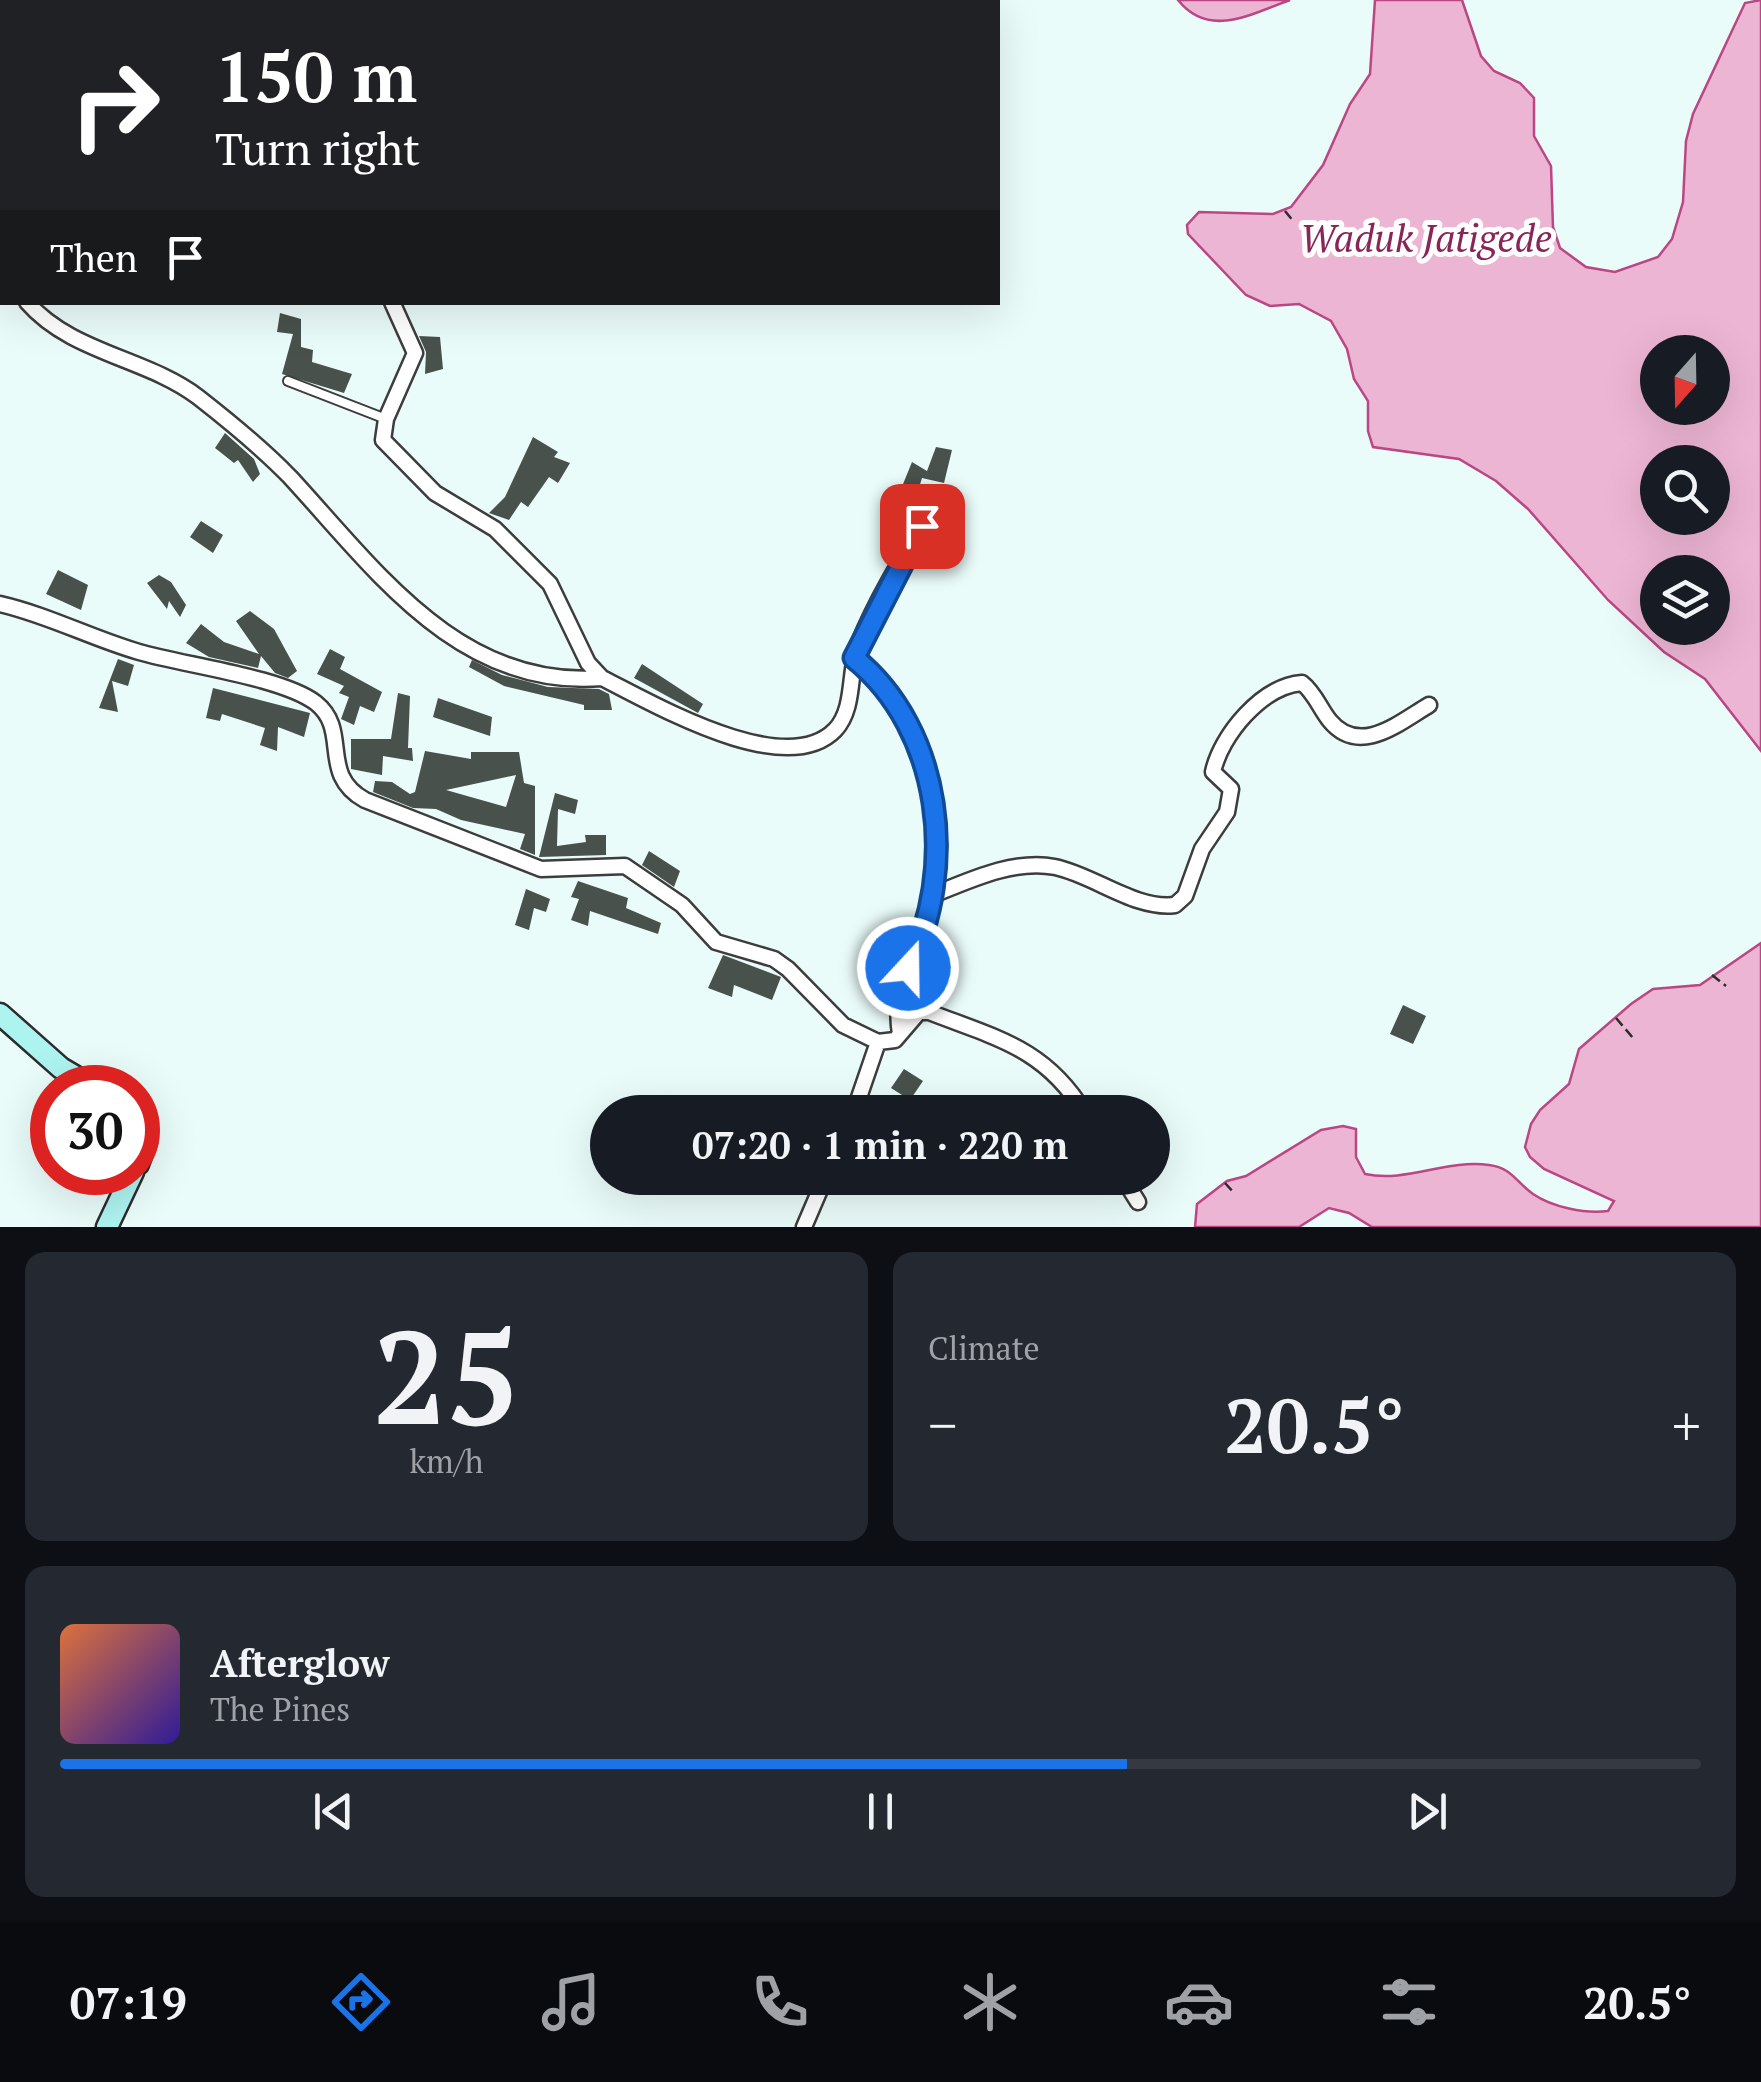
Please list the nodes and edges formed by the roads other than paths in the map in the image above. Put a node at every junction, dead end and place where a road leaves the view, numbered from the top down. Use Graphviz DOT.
graph roads {
  1 [pos="30,305"];
  2 [pos="393,305"];
  3 [pos="288,381"];
  4 [pos="386,419"];
  5 [pos="936,502"];
  6 [pos="0,604"];
  7 [pos="854,658"];
  8 [pos="602,678"];
  9 [pos="1429,705"];
  10 [pos="933,895"];
  11 [pos="0,1014"];
  12 [pos="900,1034"];
  13 [pos="878,1042"];
  14 [pos="59,1065"];
  15 [pos="860,1095"];
  16 [pos="1072,1095"];
  17 [pos="122,1195"];
  18 [pos="818,1195"];
  19 [pos="1134,1195"];
  20 [pos="1138,1202"];
  21 [pos="106,1227"];
  22 [pos="804,1227"];
  1 -- 8 [label="street"];
  2 -- 4 [label="street"];
  3 -- 4 [label="lane"];
  4 -- 8 [label="street"];
  5 -- 7 [label="street"];
  6 -- 13 [label="street"];
  7 -- 8 [label="street"];
  7 -- 10 [label="street"];
  9 -- 10 [label="street"];
  10 -- 12 [label="street"];
  11 -- 14 [label="street"];
  12 -- 13 [label="street"];
  12 -- 16 [label="street"];
  13 -- 15 [label="street"];
  17 -- 21 [label="street"];
  18 -- 22 [label="street"];
  19 -- 20 [label="street"];
}
